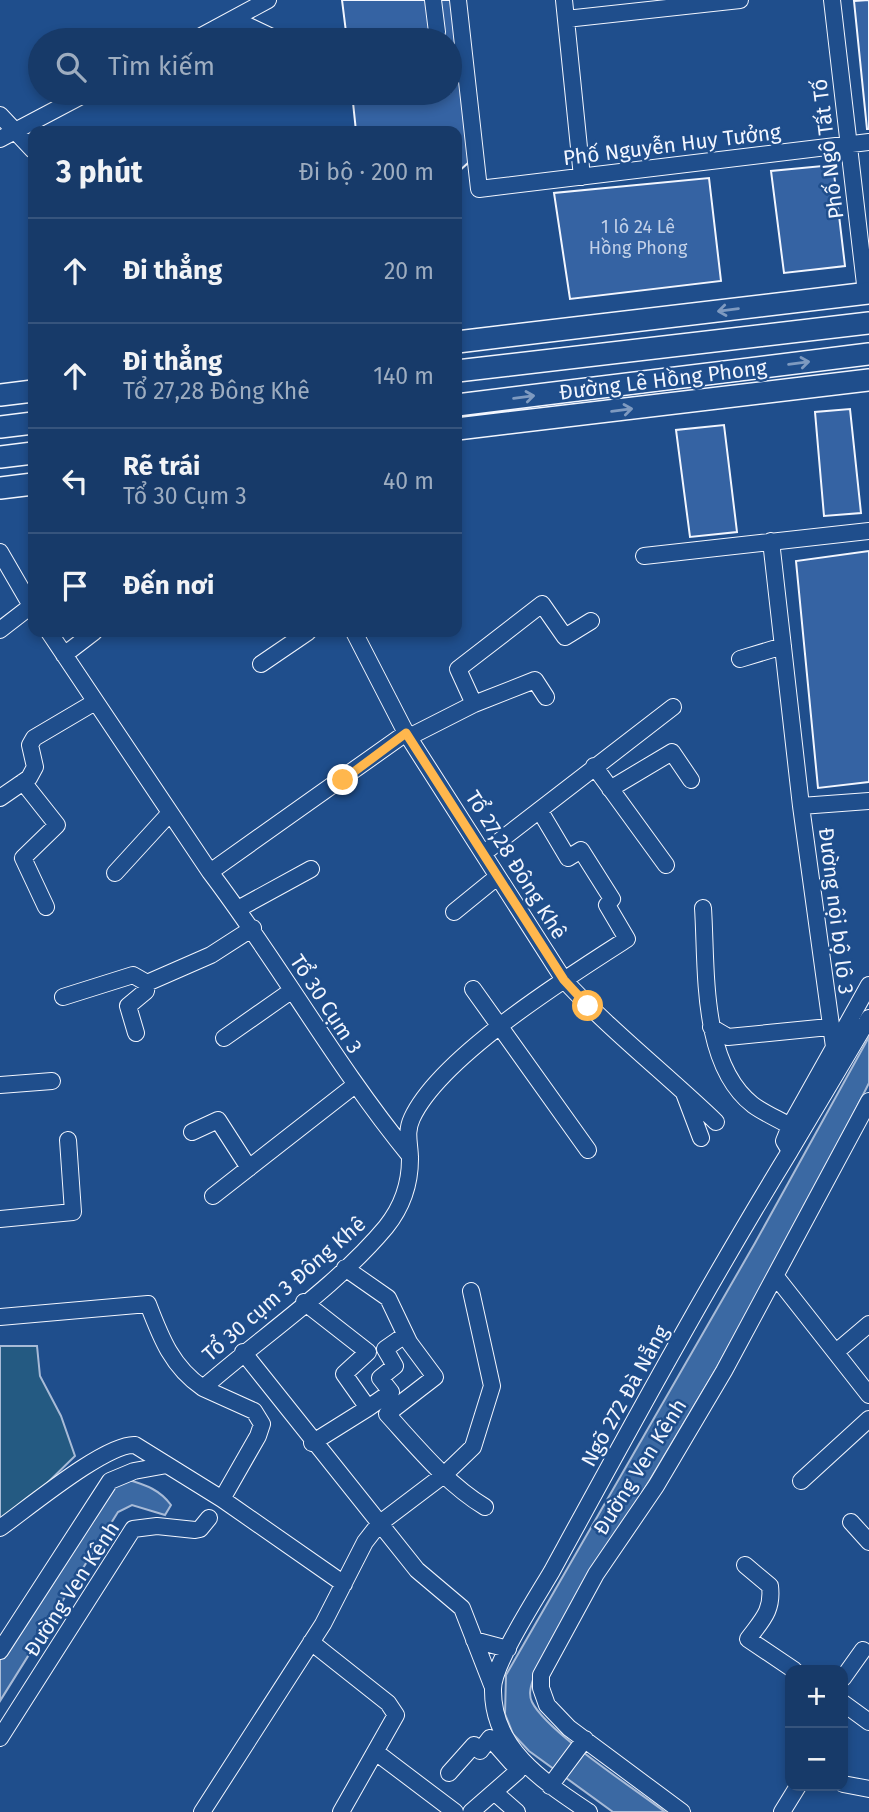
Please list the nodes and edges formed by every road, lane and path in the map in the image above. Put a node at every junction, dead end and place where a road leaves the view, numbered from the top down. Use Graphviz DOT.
graph roads {
  1 [pos="268,0"];
  2 [pos="433,0"];
  3 [pos="458,0"];
  4 [pos="564,0"];
  5 [pos="740,0"];
  6 [pos="832,0"];
  7 [pos="566,19"];
  8 [pos="236,20"];
  9 [pos="219,28"];
  10 [pos="253,28"];
  11 [pos="436,28"];
  12 [pos="461,28"];
  13 [pos="462,36"];
  14 [pos="62,105"];
  15 [pos="0,115"];
  16 [pos="15,128"];
  17 [pos="0,139"];
  18 [pos="869,142"];
  19 [pos="28,144"];
  20 [pos="849,144"];
  21 [pos="582,177"];
  22 [pos="867,293"];
  23 [pos="869,323"];
  24 [pos="462,341"];
  25 [pos="869,354"];
  26 [pos="462,370"];
  27 [pos="869,380"];
  28 [pos="28,392"];
  29 [pos="0,395"];
  30 [pos="462,404"];
  31 [pos="28,424"];
  32 [pos="0,427"];
  33 [pos="462,428"];
  34 [pos="28,454"];
  35 [pos="0,457"];
  36 [pos="28,485"];
  37 [pos="0,488"];
  38 [pos="869,531"];
  39 [pos="771,541"];
  40 [pos="0,552"];
  41 [pos="644,556"];
  42 [pos="28,600"];
  43 [pos="28,610"];
  44 [pos="591,621"];
  45 [pos="0,631"];
  46 [pos="51,637"];
  47 [pos="87,637"];
  48 [pos="301,637"];
  49 [pos="357,637"];
  50 [pos="783,646"];
  51 [pos="64,655"];
  52 [pos="740,659"];
  53 [pos="261,664"];
  54 [pos="546,697"];
  55 [pos="95,702"];
  56 [pos="474,704"];
  57 [pos="673,707"];
  58 [pos="408,735"];
  59 [pos="594,766"];
  60 [pos="691,780"];
  61 [pos="23,782"];
  62 [pos="610,789"];
  63 [pos="0,798"];
  64 [pos="869,801"];
  65 [pos="801,806"];
  66 [pos="540,811"];
  67 [pos="169,814"];
  68 [pos="484,853"];
  69 [pos="666,865"];
  70 [pos="311,869"];
  71 [pos="210,872"];
  72 [pos="115,873"];
  73 [pos="497,877"];
  74 [pos="46,907"];
  75 [pos="702,908"];
  76 [pos="238,909"];
  77 [pos="454,912"];
  78 [pos="253,928"];
  79 [pos="564,980"];
  80 [pos="147,982"];
  81 [pos="869,985"];
  82 [pos="472,989"];
  83 [pos="291,991"];
  84 [pos="64,997"];
  85 [pos="869,1018"];
  86 [pos="712,1027"];
  87 [pos="830,1027"];
  88 [pos="501,1028"];
  89 [pos="136,1033"];
  90 [pos="225,1038"];
  91 [pos="834,1047"];
  92 [pos="52,1081"];
  93 [pos="0,1085"];
  94 [pos="355,1085"];
  95 [pos="681,1087"];
  96 [pos="867,1110"];
  97 [pos="716,1122"];
  98 [pos="790,1126"];
  99 [pos="192,1132"];
  100 [pos="701,1138"];
  101 [pos="68,1140"];
  102 [pos="588,1150"];
  103 [pos="790,1151"];
  104 [pos="411,1156"];
  105 [pos="249,1168"];
  106 [pos="213,1196"];
  107 [pos="0,1219"];
  108 [pos="345,1268"];
  109 [pos="777,1278"];
  110 [pos="471,1291"];
  111 [pos="304,1302"];
  112 [pos="0,1317"];
  113 [pos="869,1324"];
  114 [pos="405,1335"];
  115 [pos="243,1352"];
  116 [pos="836,1352"];
  117 [pos="203,1388"];
  118 [pos="869,1395"];
  119 [pos="368,1408"];
  120 [pos="254,1411"];
  121 [pos="291,1416"];
  122 [pos="869,1419"];
  123 [pos="312,1443"];
  124 [pos="167,1465"];
  125 [pos="445,1474"];
  126 [pos="801,1481"];
  127 [pos="222,1499"];
  128 [pos="485,1507"];
  129 [pos="209,1518"];
  130 [pos="851,1522"];
  131 [pos="379,1524"];
  132 [pos="0,1528"];
  133 [pos="869,1542"];
  134 [pos="745,1565"];
  135 [pos="344,1584"];
  136 [pos="474,1640"];
  137 [pos="311,1642"];
  138 [pos="508,1649"];
  139 [pos="863,1650"];
  140 [pos="0,1651"];
  141 [pos="787,1665"];
  142 [pos="848,1671"];
  143 [pos="492,1685"];
  144 [pos="848,1707"];
  145 [pos="869,1722"];
  146 [pos="0,1738"];
  147 [pos="583,1741"];
  148 [pos="377,1752"];
  149 [pos="517,1763"];
  150 [pos="449,1773"];
  151 [pos="553,1782"];
  152 [pos="848,1785"];
  153 [pos="869,1789"];
  154 [pos="794,1791"];
  155 [pos="494,1792"];
  156 [pos="434,1805"];
  157 [pos="202,1812"];
  158 [pos="341,1812"];
  159 [pos="455,1812"];
  160 [pos="471,1812"];
  161 [pos="517,1812"];
  162 [pos="589,1812"];
  163 [pos="682,1812"];
  164 [pos="782,1812"];
  1 -- 8 [label="street"];
  2 -- 11 [label="street"];
  3 -- 12 [label="street, Phố Nguyễn Huy Tưởng"];
  4 -- 7 [label="street"];
  5 -- 7 [label="street"];
  6 -- 20 [label="street, Phố Ngô Tất Tố"];
  7 -- 21 [label="street"];
  8 -- 9 [label="street"];
  8 -- 10 [label="street"];
  13 -- 21 [label="street, Phố Nguyễn Huy Tưởng"];
  14 -- 16 [label="street"];
  15 -- 16 [label="street"];
  16 -- 17 [label="street"];
  16 -- 19 [label="street"];
  18 -- 20 [label="street, Phố Nguyễn Huy Tưởng"];
  20 -- 21 [label="street, Phố Nguyễn Huy Tưởng"];
  20 -- 22 [label="street, Phố Ngô Tất Tố"];
  22 -- 24 [label="main road, one-way"];
  23 -- 26 [label="main road, Đường Lê Hồng Phong"];
  30 -- 25 [label="main road, Đường Lê Hồng Phong, one-way"];
  33 -- 27 [label="main road, Đường Lê Hồng Phong, one-way"];
  28 -- 29 [label="main road"];
  31 -- 32 [label="main road"];
  34 -- 35 [label="main road"];
  36 -- 37 [label="main road"];
  38 -- 39 [label="street"];
  39 -- 41 [label="street"];
  39 -- 50 [label="street"];
  40 -- 42 [label="street"];
  43 -- 45 [label="street"];
  44 -- 56 [label="street"];
  46 -- 51 [label="street, Tổ 30 Cụm 3"];
  47 -- 51 [label="street"];
  48 -- 53 [label="street"];
  49 -- 58 [label="street, Tổ 27,28 Đông Khê"];
  50 -- 52 [label="street"];
  50 -- 65 [label="street"];
  51 -- 55 [label="street, Tổ 30 Cụm 3"];
  54 -- 56 [label="street"];
  55 -- 61 [label="street"];
  55 -- 67 [label="street, Tổ 30 Cụm 3"];
  56 -- 58 [label="street"];
  57 -- 59 [label="street"];
  58 -- 68 [label="street, Tổ 27,28 Đông Khê"];
  58 -- 71 [label="street"];
  59 -- 62 [label="street"];
  59 -- 66 [label="street"];
  60 -- 62 [label="street"];
  61 -- 63 [label="street"];
  61 -- 74 [label="street"];
  62 -- 69 [label="street"];
  64 -- 65 [label="street, Đường nội bộ lô 3"];
  65 -- 87 [label="street, Đường nội bộ lô 3"];
  66 -- 68 [label="street"];
  66 -- 79 [label="street, Tổ 30 cụm 3 Đông Khê"];
  67 -- 71 [label="street, Tổ 30 Cụm 3"];
  67 -- 72 [label="street"];
  68 -- 73 [label="street, Tổ 27,28 Đông Khê"];
  70 -- 76 [label="street"];
  71 -- 76 [label="street, Tổ 30 Cụm 3"];
  73 -- 77 [label="street"];
  73 -- 79 [label="street, Tổ 27,28 Đông Khê"];
  75 -- 86 [label="street"];
  76 -- 78 [label="street, Tổ 30 Cụm 3"];
  78 -- 80 [label="street"];
  78 -- 83 [label="street, Tổ 30 Cụm 3"];
  79 -- 88 [label="street, Tổ 30 cụm 3 Đông Khê"];
  79 -- 95 [label="street"];
  80 -- 84 [label="street"];
  80 -- 89 [label="street"];
  81 -- 91 [label="street, Ngõ 272 Đà Nẵng"];
  82 -- 88 [label="street"];
  83 -- 90 [label="street"];
  83 -- 94 [label="street, Tổ 30 Cụm 3"];
  85 -- 103 [label="street"];
  86 -- 87 [label="street"];
  86 -- 98 [label="street"];
  87 -- 91 [label="street, Đường nội bộ lô 3"];
  88 -- 102 [label="street"];
  88 -- 104 [label="street, Tổ 30 cụm 3 Đông Khê"];
  91 -- 98 [label="street, Ngõ 272 Đà Nẵng"];
  92 -- 93 [label="street"];
  94 -- 104 [label="street, Tổ 30 Cụm 3"];
  94 -- 105 [label="street"];
  95 -- 97 [label="street"];
  95 -- 100 [label="street"];
  96 -- 109 [label="street, Đường Ven Kênh"];
  98 -- 103 [label="street, Ngõ 272 Đà Nẵng"];
  99 -- 105 [label="street"];
  101 -- 107 [label="street"];
  103 -- 138 [label="street, Ngõ 272 Đà Nẵng"];
  104 -- 108 [label="street, Tổ 30 cụm 3 Đông Khê"];
  105 -- 106 [label="street"];
  108 -- 111 [label="street, Tổ 30 cụm 3 Đông Khê"];
  108 -- 114 [label="street"];
  109 -- 116 [label="street"];
  109 -- 147 [label="street, Đường Ven Kênh"];
  110 -- 125 [label="street"];
  111 -- 115 [label="street, Tổ 30 cụm 3 Đông Khê"];
  111 -- 119 [label="street"];
  112 -- 117 [label="street, Tổ 30 cụm 3 Đông Khê"];
  113 -- 116 [label="street"];
  114 -- 119 [label="street"];
  114 -- 125 [label="street"];
  115 -- 117 [label="street, Tổ 30 cụm 3 Đông Khê"];
  115 -- 121 [label="street"];
  116 -- 118 [label="street"];
  117 -- 120 [label="street"];
  119 -- 123 [label="street"];
  120 -- 121 [label="street"];
  120 -- 127 [label="street"];
  121 -- 123 [label="street"];
  122 -- 126 [label="street"];
  123 -- 131 [label="street"];
  124 -- 127 [label="street"];
  124 -- 132 [label="street"];
  124 -- 140 [label="street"];
  125 -- 128 [label="street"];
  125 -- 131 [label="street"];
  127 -- 135 [label="street"];
  129 -- 146 [label="street, Đường Ven Kênh"];
  130 -- 133 [label="street"];
  131 -- 135 [label="street"];
  131 -- 136 [label="street"];
  134 -- 141 [label="street"];
  135 -- 137 [label="street"];
  136 -- 138 [label="street"];
  136 -- 143 [label="street"];
  137 -- 148 [label="street"];
  137 -- 157 [label="street"];
  138 -- 143 [label="street, Ngõ 272 Đà Nẵng"];
  139 -- 142 [label="street"];
  143 -- 149 [label="street"];
  144 -- 145 [label="street"];
  147 -- 151 [label="street"];
  147 -- 163 [label="street, Đường Ven Kênh"];
  148 -- 156 [label="street"];
  148 -- 158 [label="street"];
  149 -- 150 [label="street"];
  149 -- 151 [label="street"];
  149 -- 155 [label="street"];
  151 -- 162 [label="street"];
  152 -- 153 [label="street"];
  154 -- 164 [label="street"];
  155 -- 160 [label="street"];
  155 -- 161 [label="street"];
  156 -- 159 [label="street"];
}
